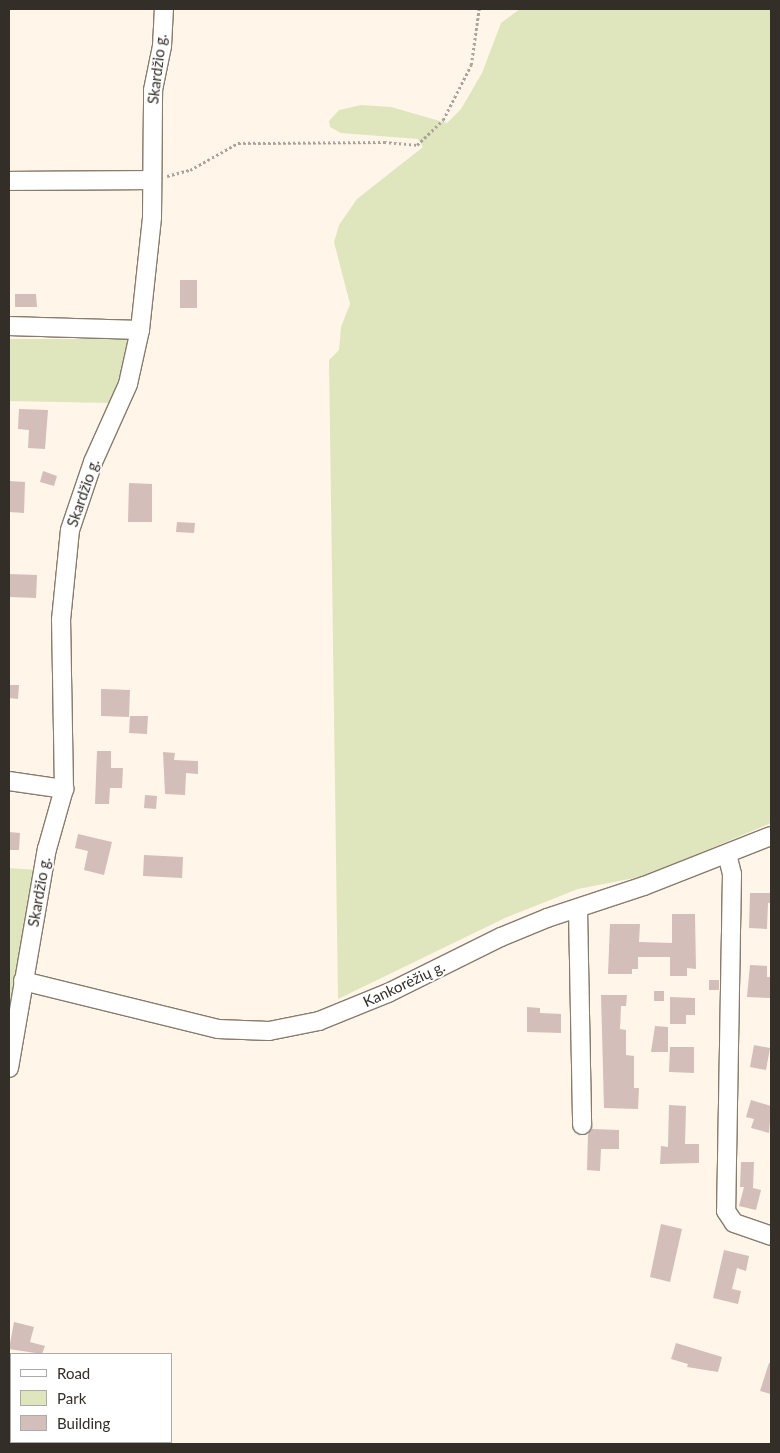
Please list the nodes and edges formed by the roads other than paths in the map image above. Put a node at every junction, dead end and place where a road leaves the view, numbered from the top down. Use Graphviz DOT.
graph roads {
  1 [pos="164,9"];
  2 [pos="151,180"];
  3 [pos="9,181"];
  4 [pos="9,326"];
  5 [pos="140,330"];
  6 [pos="9,781"];
  7 [pos="64,789"];
  8 [pos="771,836"];
  9 [pos="727,854"];
  10 [pos="578,909"];
  11 [pos="23,981"];
  12 [pos="9,1068"];
  13 [pos="582,1125"];
  14 [pos="771,1236"];
  1 -- 2 [label="street, Skardžio g."];
  2 -- 3 [label="street"];
  2 -- 5 [label="street, Skardžio g."];
  4 -- 5 [label="street"];
  5 -- 7 [label="street, Skardžio g."];
  6 -- 7 [label="street"];
  7 -- 11 [label="street, Skardžio g."];
  8 -- 9 [label="street, Kankorėžių g."];
  9 -- 10 [label="street, Kankorėžių g."];
  9 -- 14 [label="street"];
  10 -- 11 [label="street, Kankorėžių g."];
  10 -- 13 [label="street"];
  11 -- 12 [label="street, Skardžio g."];
}
